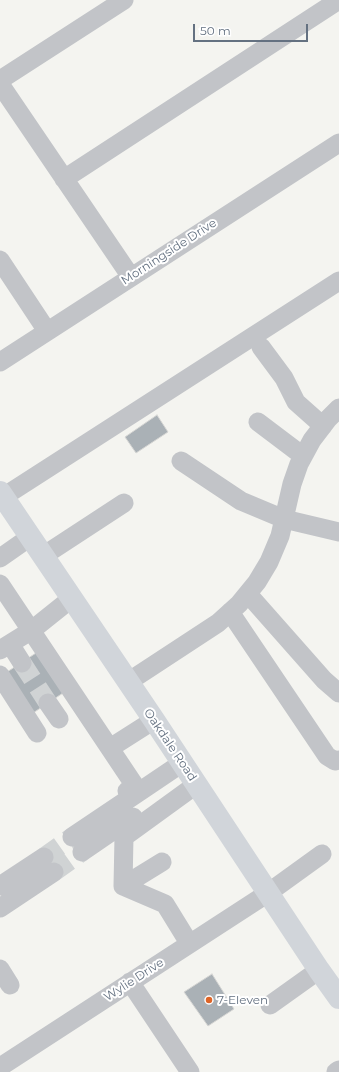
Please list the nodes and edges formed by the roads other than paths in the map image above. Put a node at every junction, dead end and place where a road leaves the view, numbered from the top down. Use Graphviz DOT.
graph roads {
  1 [pos="124,0"];
  2 [pos="339,0"];
  3 [pos="0,80"];
  4 [pos="0,84"];
  5 [pos="339,143"];
  6 [pos="64,179"];
  7 [pos="0,260"];
  8 [pos="131,277"];
  9 [pos="339,281"];
  10 [pos="47,332"];
  11 [pos="260,347"];
  12 [pos="0,362"];
  13 [pos="339,408"];
  14 [pos="258,422"];
  15 [pos="323,426"];
  16 [pos="303,456"];
  17 [pos="181,461"];
  18 [pos="2,494"];
  19 [pos="124,503"];
  20 [pos="284,519"];
  21 [pos="339,532"];
  22 [pos="30,537"];
  23 [pos="44,556"];
  24 [pos="0,558"];
  25 [pos="0,584"];
  26 [pos="248,594"];
  27 [pos="72,598"];
  28 [pos="230,612"];
  29 [pos="32,630"];
  30 [pos="5,647"];
  31 [pos="22,663"];
  32 [pos="0,675"];
  33 [pos="128,682"];
  34 [pos="339,693"];
  35 [pos="48,703"];
  36 [pos="59,720"];
  37 [pos="154,720"];
  38 [pos="37,733"];
  39 [pos="110,748"];
  40 [pos="339,760"];
  41 [pos="182,762"];
  42 [pos="196,784"];
  43 [pos="139,792"];
  44 [pos="322,854"];
  45 [pos="46,860"];
  46 [pos="162,862"];
  47 [pos="0,873"];
  48 [pos="0,886"];
  49 [pos="123,886"];
  50 [pos="268,893"];
  51 [pos="0,898"];
  52 [pos="0,908"];
  53 [pos="189,943"];
  54 [pos="0,969"];
  55 [pos="319,970"];
  56 [pos="130,982"];
  57 [pos="10,985"];
  58 [pos="339,998"];
  59 [pos="270,1005"];
  60 [pos="0,1067"];
  61 [pos="339,1070"];
  62 [pos="190,1072"];
  63 [pos="336,1072"];
  1 -- 3 [label="street"];
  2 -- 6 [label="street"];
  4 -- 6 [label="street"];
  5 -- 8 [label="street, Morningside Drive"];
  6 -- 8 [label="street"];
  7 -- 10 [label="street"];
  8 -- 10 [label="street, Morningside Drive"];
  9 -- 18 [label="street"];
  10 -- 12 [label="street, Morningside Drive"];
  11 -- 15 [label="street"];
  13 -- 15 [label="street"];
  14 -- 16 [label="street"];
  15 -- 16 [label="street"];
  16 -- 20 [label="street"];
  17 -- 20 [label="street"];
  18 -- 22 [label="main road, Oakdale Road"];
  19 -- 23 [label="street"];
  20 -- 21 [label="street"];
  20 -- 26 [label="street"];
  22 -- 23 [label="main road, Oakdale Road"];
  22 -- 24 [label="street"];
  23 -- 27 [label="main road, Oakdale Road"];
  25 -- 29 [label="street"];
  26 -- 28 [label="street"];
  26 -- 34 [label="street"];
  27 -- 29 [label="street"];
  27 -- 33 [label="main road, Oakdale Road"];
  28 -- 33 [label="street"];
  28 -- 40 [label="street"];
  29 -- 30 [label="street"];
  29 -- 39 [label="street"];
  30 -- 31 [label="street"];
  32 -- 38 [label="street"];
  33 -- 37 [label="main road, Oakdale Road"];
  35 -- 36 [label="street"];
  37 -- 39 [label="street"];
  37 -- 41 [label="main road, Oakdale Road"];
  39 -- 43 [label="street"];
  41 -- 42 [label="main road, Oakdale Road"];
  41 -- 43 [label="street"];
  42 -- 49 [label="street"];
  42 -- 50 [label="main road, Oakdale Road"];
  43 -- 43 [label="street"];
  44 -- 50 [label="street, Wylie Drive"];
  45 -- 47 [label="street"];
  45 -- 48 [label="street"];
  45 -- 51 [label="street"];
  45 -- 52 [label="street"];
  46 -- 49 [label="street"];
  49 -- 53 [label="street"];
  50 -- 53 [label="street, Wylie Drive"];
  50 -- 55 [label="main road, Oakdale Road"];
  53 -- 56 [label="street, Wylie Drive"];
  54 -- 57 [label="street"];
  55 -- 58 [label="main road, Oakdale Road"];
  55 -- 59 [label="street"];
  56 -- 60 [label="street, Wylie Drive"];
  56 -- 62 [label="street"];
  61 -- 63 [label="street"];
}
